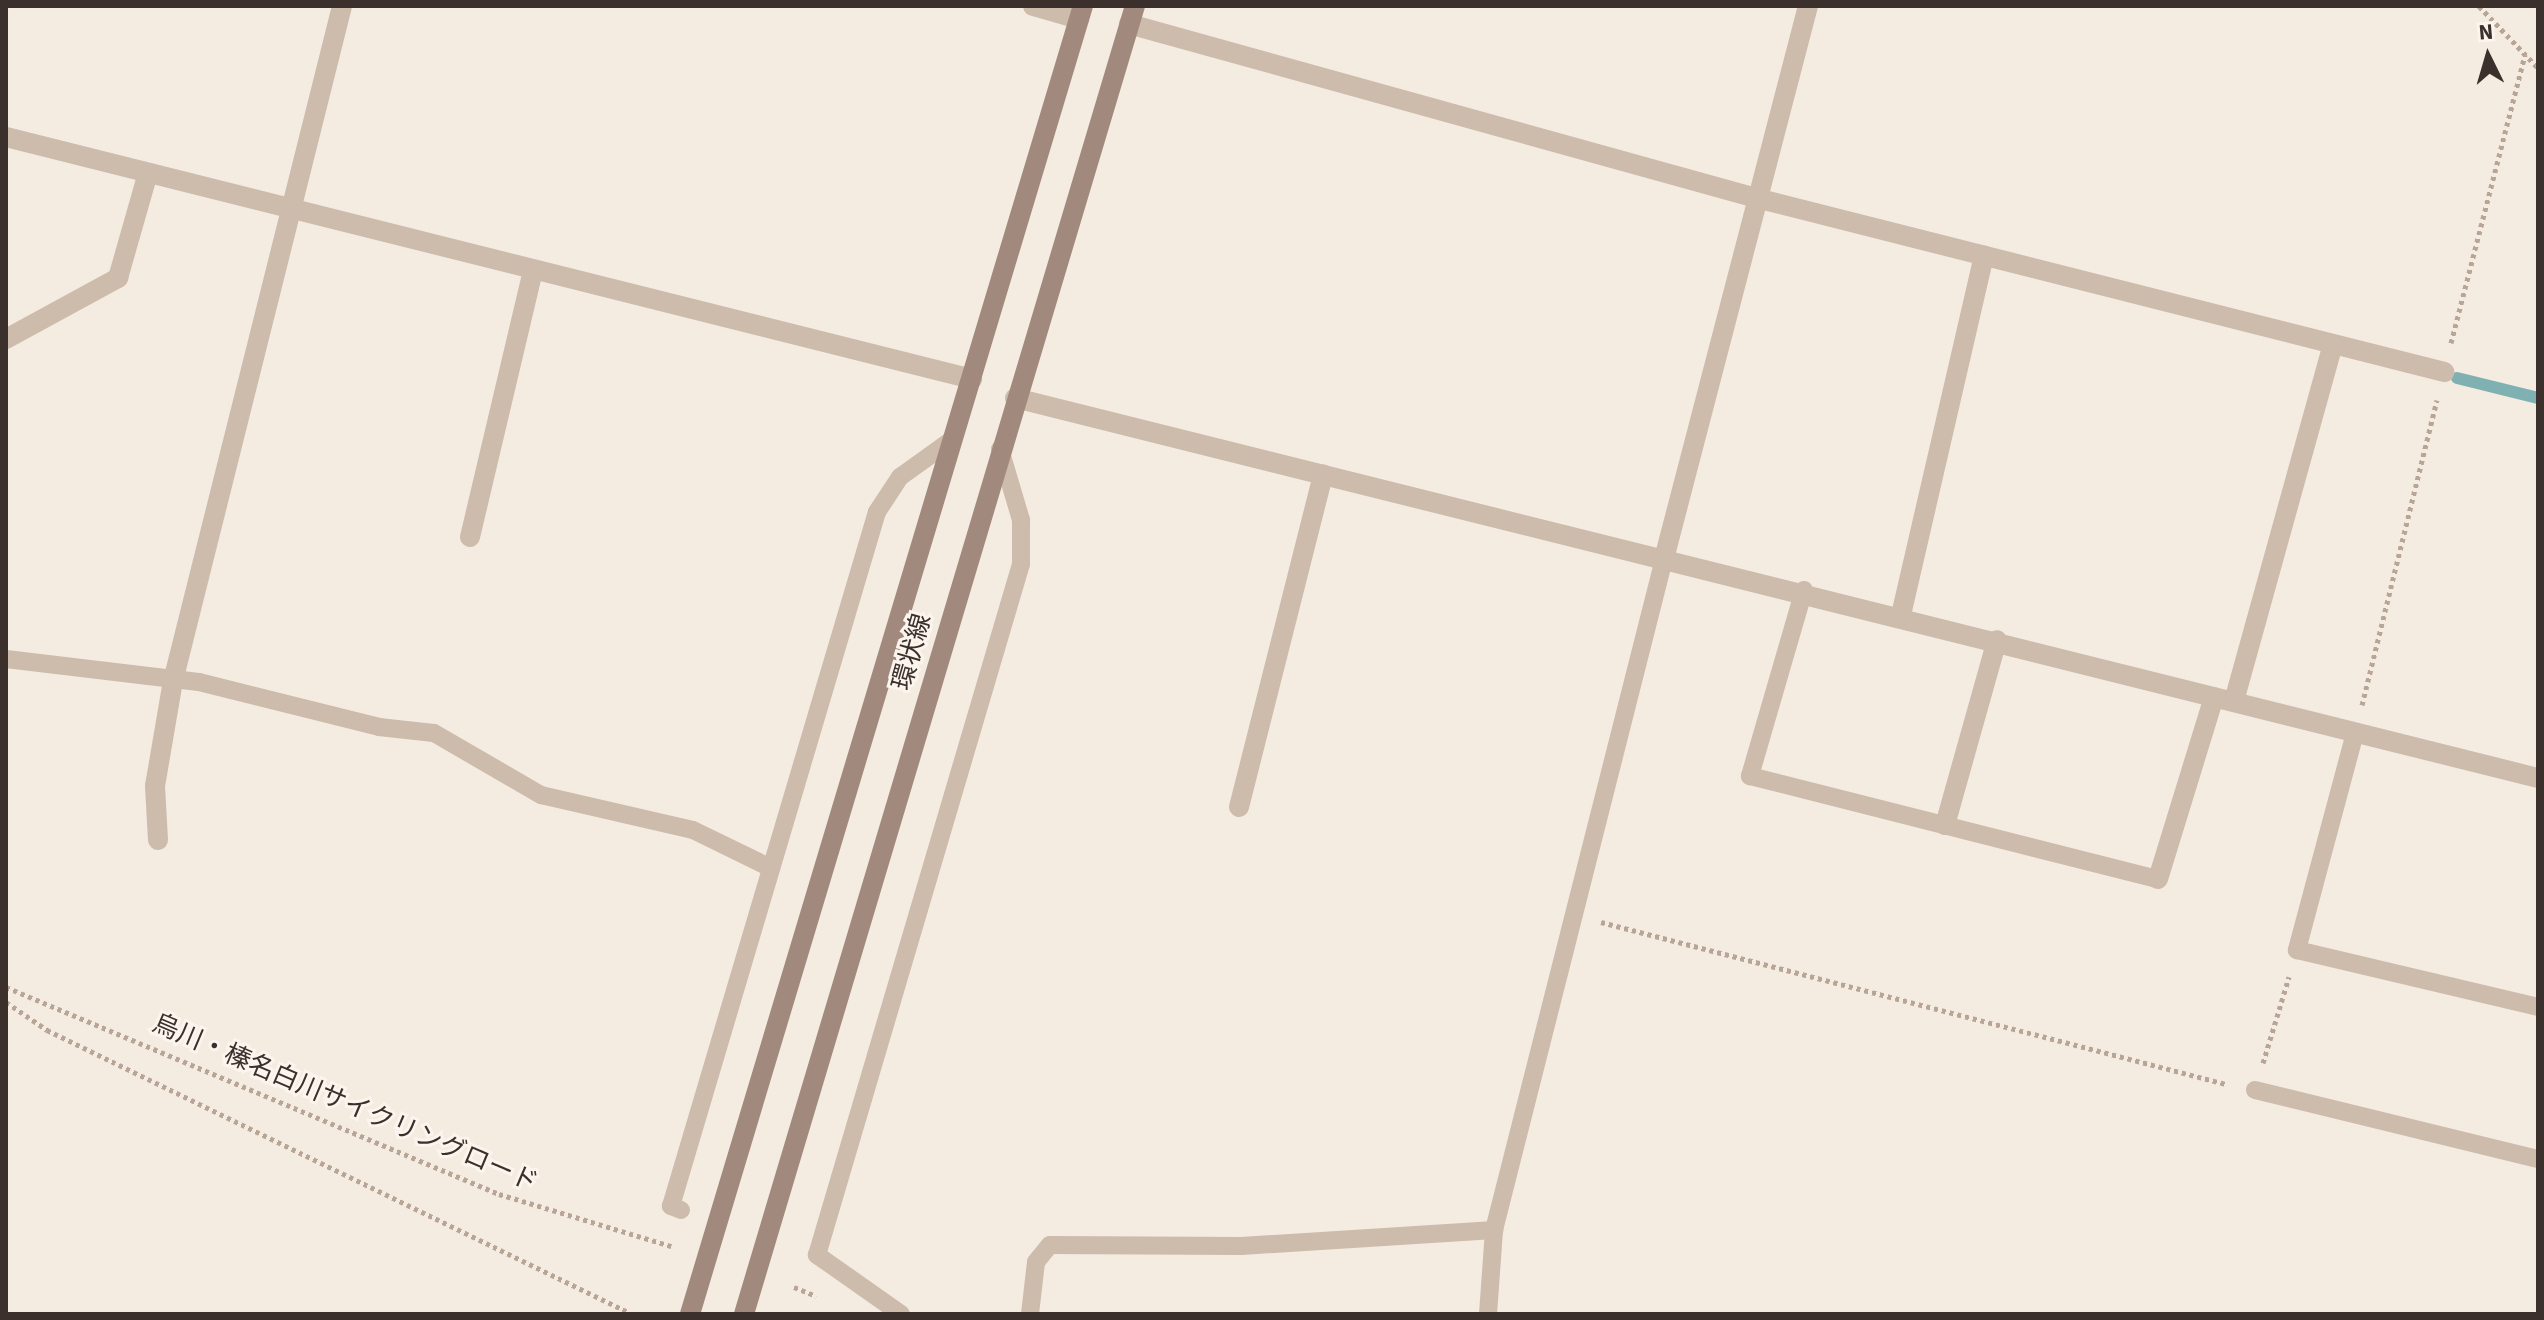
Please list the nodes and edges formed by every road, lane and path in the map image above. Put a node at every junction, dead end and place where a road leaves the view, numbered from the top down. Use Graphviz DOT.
graph roads {
  1 [pos="342,6"];
  2 [pos="1033,6"];
  3 [pos="1808,6"];
  4 [pos="2479,6"];
  5 [pos="1081,12"];
  6 [pos="1132,15"];
  7 [pos="2538,68"];
  8 [pos="6,137"];
  9 [pos="148,173"];
  10 [pos="1760,199"];
  11 [pos="290,209"];
  12 [pos="1984,255"];
  13 [pos="533,270"];
  14 [pos="6,339"];
  15 [pos="2333,345"];
  16 [pos="2444,372"];
  17 [pos="972,379"];
  18 [pos="1015,398"];
  19 [pos="953,439"];
  20 [pos="1000,448"];
  21 [pos="1323,474"];
  22 [pos="470,537"];
  23 [pos="1665,555"];
  24 [pos="1804,590"];
  25 [pos="1901,615"];
  26 [pos="1997,640"];
  27 [pos="6,659"];
  28 [pos="173,681"];
  29 [pos="2224,699"];
  30 [pos="2355,733"];
  31 [pos="2538,778"];
  32 [pos="1239,807"];
  33 [pos="1945,825"];
  34 [pos="158,840"];
  35 [pos="771,868"];
  36 [pos="2158,879"];
  37 [pos="1573,914"];
  38 [pos="2297,950"];
  39 [pos="6,987"];
  40 [pos="6,1002"];
  41 [pos="2538,1007"];
  42 [pos="2255,1090"];
  43 [pos="2538,1159"];
  44 [pos="681,1210"];
  45 [pos="1494,1230"];
  46 [pos="671,1246"];
  47 [pos="746,1307"];
  48 [pos="626,1311"];
  49 [pos="690,1314"];
  50 [pos="901,1314"];
  51 [pos="1030,1314"];
  52 [pos="1488,1314"];
  1 -- 11 [label="street"];
  2 -- 5 [label="street"];
  3 -- 10 [label="street"];
  4 -- 7 [label="path"];
  5 -- 17 [label="street, 環状線"];
  6 -- 10 [label="street"];
  6 -- 18 [label="street, 環状線"];
  8 -- 9 [label="street"];
  9 -- 11 [label="street"];
  9 -- 14 [label="street"];
  10 -- 12 [label="street"];
  10 -- 23 [label="street"];
  11 -- 13 [label="street"];
  11 -- 28 [label="street"];
  12 -- 15 [label="street"];
  12 -- 25 [label="street"];
  13 -- 17 [label="street"];
  13 -- 22 [label="street"];
  15 -- 16 [label="street"];
  15 -- 29 [label="street"];
  17 -- 19 [label="street, 環状線"];
  18 -- 20 [label="street, 環状線"];
  18 -- 21 [label="street"];
  19 -- 35 [label="lane"];
  19 -- 49 [label="street, 環状線"];
  20 -- 47 [label="street, 環状線"];
  20 -- 50 [label="lane"];
  21 -- 23 [label="street"];
  21 -- 32 [label="street"];
  23 -- 24 [label="street"];
  23 -- 37 [label="lane"];
  24 -- 25 [label="street"];
  24 -- 33 [label="lane"];
  25 -- 26 [label="street"];
  26 -- 29 [label="street"];
  26 -- 33 [label="street"];
  27 -- 28 [label="lane"];
  28 -- 34 [label="street"];
  28 -- 35 [label="lane"];
  29 -- 30 [label="street"];
  29 -- 36 [label="street"];
  30 -- 31 [label="street"];
  30 -- 38 [label="lane"];
  33 -- 36 [label="lane"];
  35 -- 44 [label="lane"];
  37 -- 42 [label="path"];
  37 -- 45 [label="lane"];
  38 -- 41 [label="lane"];
  38 -- 42 [label="path"];
  39 -- 46 [label="path, 烏川・榛名白川サイクリングロード"];
  40 -- 48 [label="path"];
  42 -- 43 [label="lane"];
  45 -- 51 [label="lane"];
  45 -- 52 [label="lane"];
}
